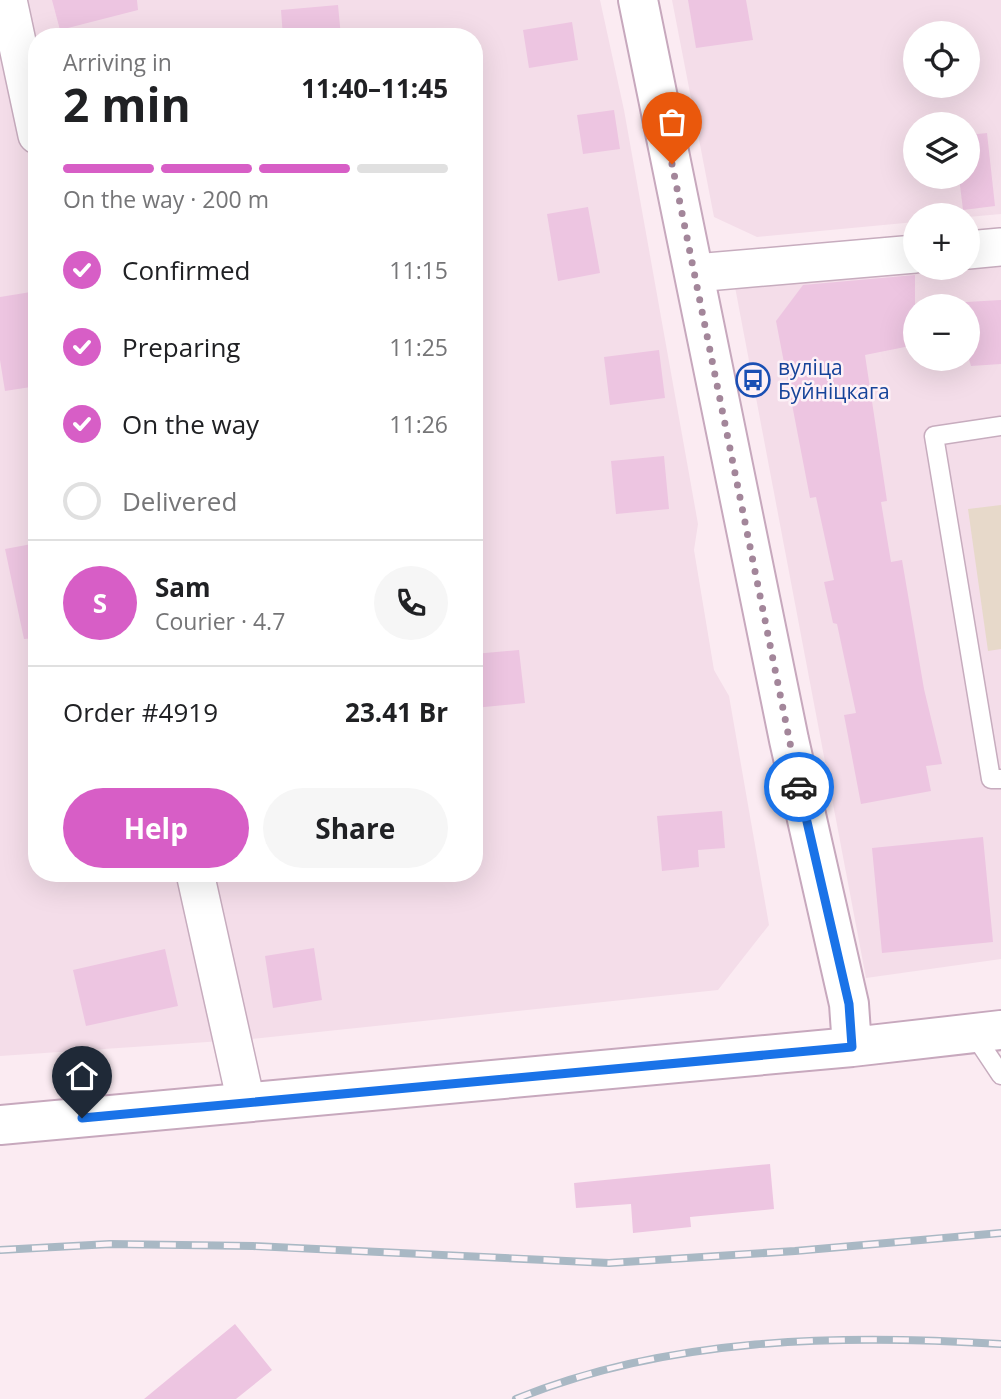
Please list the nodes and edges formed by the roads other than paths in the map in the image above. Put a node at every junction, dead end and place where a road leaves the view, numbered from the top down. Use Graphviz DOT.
graph roads {
  1 [pos="8,0"];
  2 [pos="638,0"];
  3 [pos="28,93"];
  4 [pos="1001,247"];
  5 [pos="980,249"];
  6 [pos="903,255"];
  7 [pos="695,273"];
  8 [pos="1001,426"];
  9 [pos="1001,779"];
  10 [pos="197,882"];
  11 [pos="987,1031"];
  12 [pos="852,1047"];
  13 [pos="1001,1075"];
  14 [pos="246,1102"];
  15 [pos="0,1125"];
  1 -- 3 [label="street"];
  2 -- 7 [label="street"];
  4 -- 5 [label="street"];
  6 -- 7 [label="street"];
  7 -- 12 [label="street"];
  8 -- 9 [label="lane"];
  10 -- 14 [label="street"];
  11 -- 12 [label="street"];
  11 -- 13 [label="lane"];
  12 -- 14 [label="street"];
  14 -- 15 [label="street"];
}
